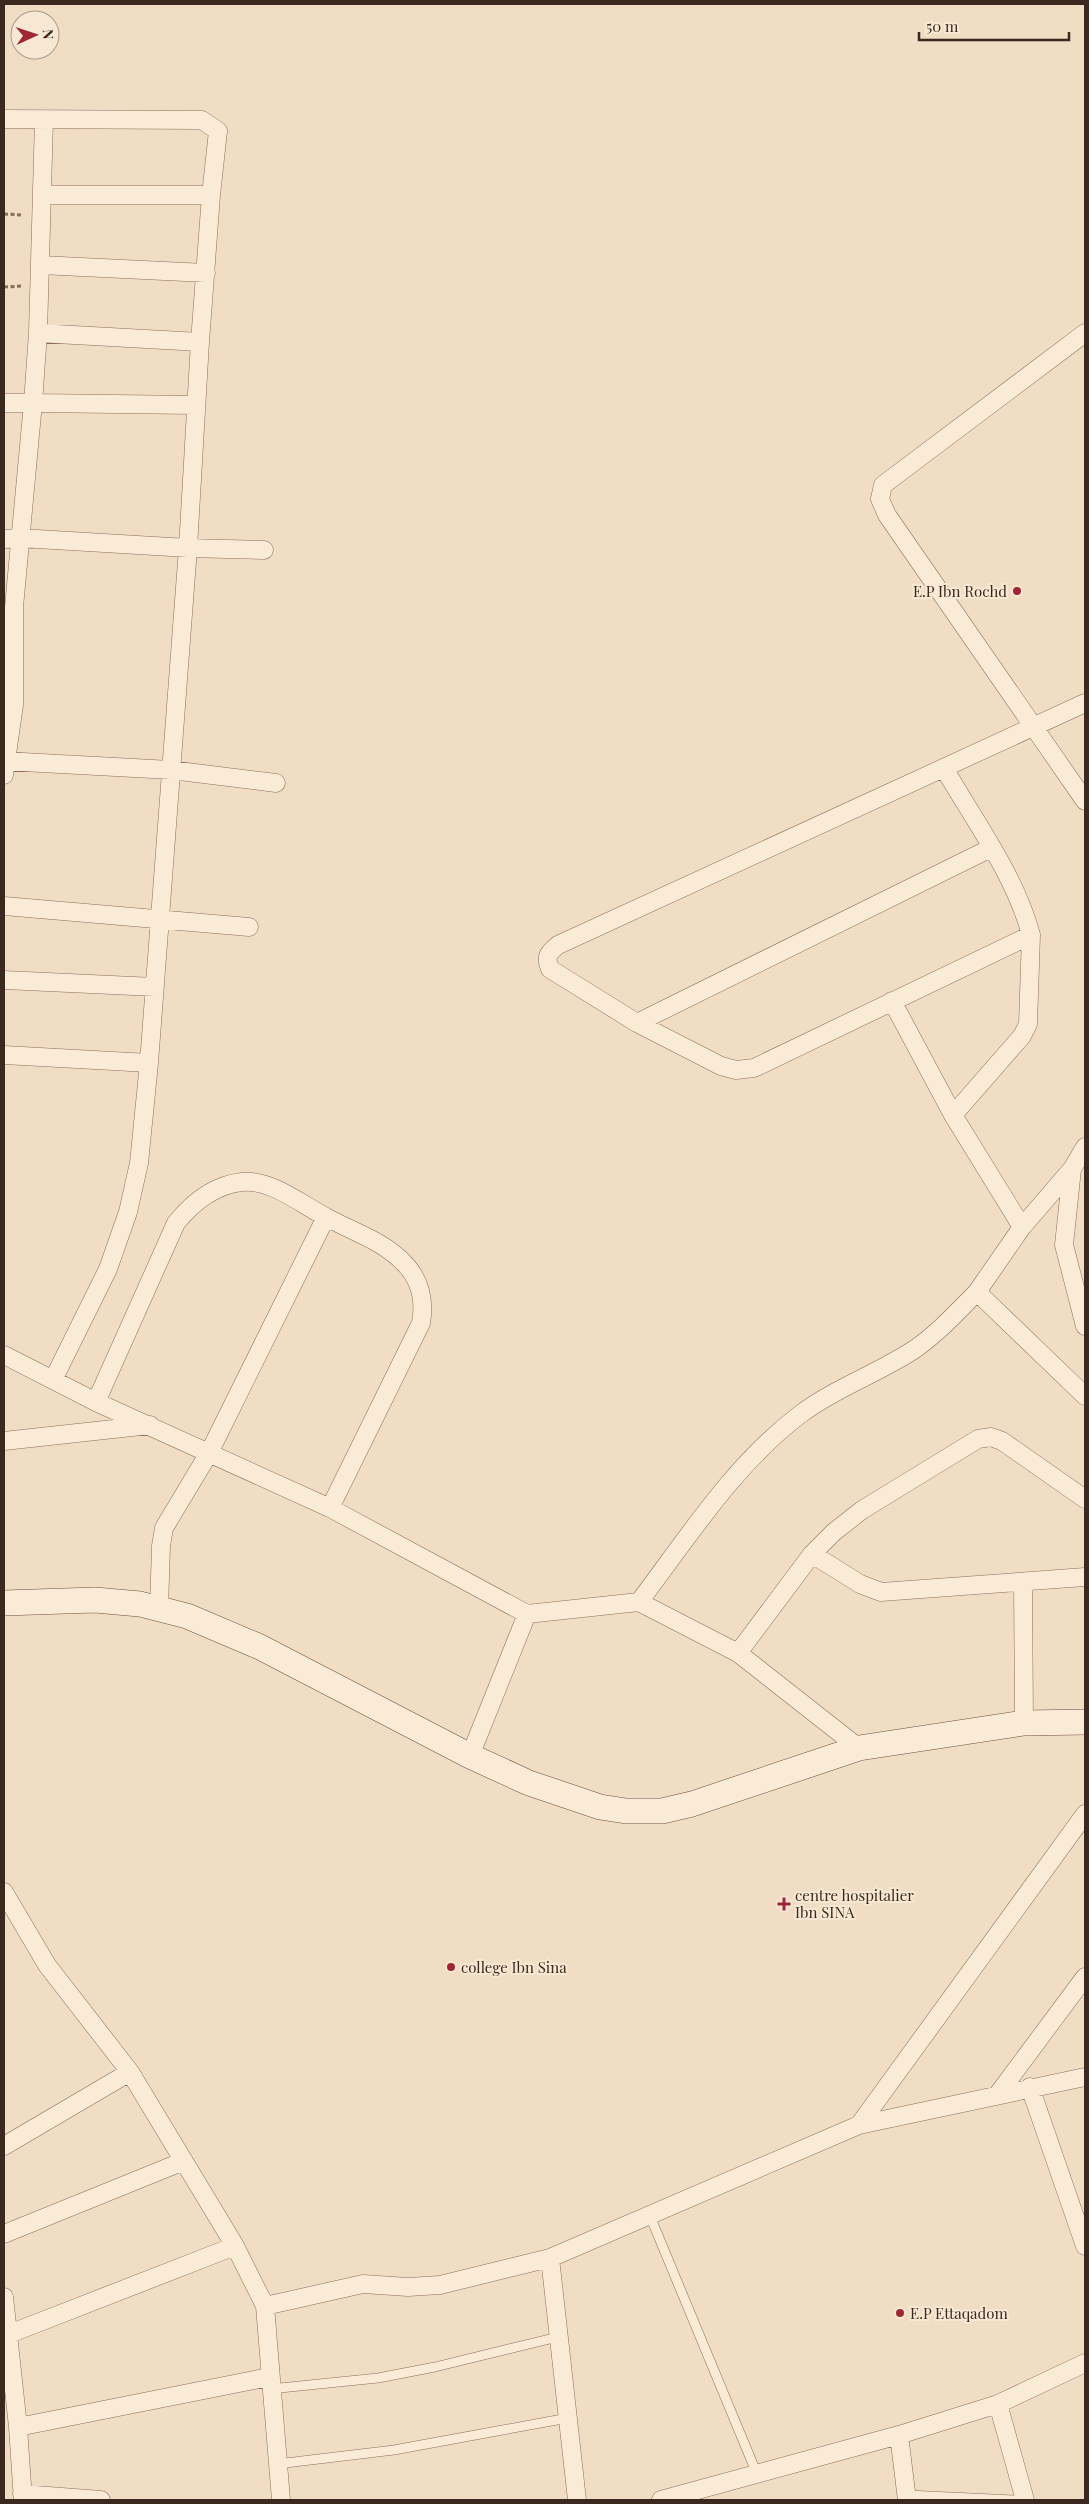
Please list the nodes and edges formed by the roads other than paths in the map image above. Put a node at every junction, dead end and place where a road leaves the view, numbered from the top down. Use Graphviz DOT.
graph roads {
  1 [pos="4,120"];
  2 [pos="44,120"];
  3 [pos="42,195"];
  4 [pos="211,195"];
  5 [pos="40,265"];
  6 [pos="206,273"];
  7 [pos="38,332"];
  8 [pos="1085,333"];
  9 [pos="200,342"];
  10 [pos="33,403"];
  11 [pos="4,404"];
  12 [pos="195,405"];
  13 [pos="12,538"];
  14 [pos="188,548"];
  15 [pos="264,550"];
  16 [pos="1085,703"];
  17 [pos="1035,726"];
  18 [pos="4,766"];
  19 [pos="944,768"];
  20 [pos="171,770"];
  21 [pos="276,783"];
  22 [pos="1085,801"];
  23 [pos="991,848"];
  24 [pos="4,906"];
  25 [pos="160,918"];
  26 [pos="249,927"];
  27 [pos="1031,935"];
  28 [pos="4,980"];
  29 [pos="155,986"];
  30 [pos="892,1001"];
  31 [pos="637,1023"];
  32 [pos="4,1055"];
  33 [pos="149,1063"];
  34 [pos="953,1115"];
  35 [pos="1085,1146"];
  36 [pos="1072,1169"];
  37 [pos="326,1218"];
  38 [pos="1022,1227"];
  39 [pos="977,1292"];
  40 [pos="1085,1326"];
  41 [pos="4,1354"];
  42 [pos="53,1380"];
  43 [pos="1085,1396"];
  44 [pos="96,1402"];
  45 [pos="151,1425"];
  46 [pos="4,1441"];
  47 [pos="209,1453"];
  48 [pos="1085,1499"];
  49 [pos="330,1508"];
  50 [pos="812,1554"];
  51 [pos="1085,1577"];
  52 [pos="1023,1582"];
  53 [pos="4,1602"];
  54 [pos="639,1602"];
  55 [pos="159,1609"];
  56 [pos="527,1614"];
  57 [pos="738,1653"];
  58 [pos="1085,1722"];
  59 [pos="1024,1724"];
  60 [pos="859,1748"];
  61 [pos="470,1756"];
  62 [pos="1085,1814"];
  63 [pos="4,1892"];
  64 [pos="1085,1978"];
  65 [pos="130,2072"];
  66 [pos="1085,2077"];
  67 [pos="1030,2087"];
  68 [pos="998,2094"];
  69 [pos="859,2125"];
  70 [pos="4,2146"];
  71 [pos="184,2162"];
  72 [pos="650,2216"];
  73 [pos="4,2234"];
  74 [pos="234,2246"];
  75 [pos="1085,2246"];
  76 [pos="550,2258"];
  77 [pos="4,2297"];
  78 [pos="265,2306"];
  79 [pos="6,2336"];
  80 [pos="558,2337"];
  81 [pos="1085,2363"];
  82 [pos="270,2383"];
  83 [pos="998,2404"];
  84 [pos="568,2418"];
  85 [pos="18,2427"];
  86 [pos="899,2435"];
  87 [pos="277,2464"];
  88 [pos="757,2474"];
  89 [pos="22,2497"];
  90 [pos="907,2498"];
  91 [pos="672,2499"];
  92 [pos="101,2500"];
  93 [pos="281,2500"];
  94 [pos="577,2500"];
  95 [pos="1014,2500"];
  96 [pos="1025,2500"];
  1 -- 2 [label="street"];
  2 -- 3 [label="street"];
  2 -- 4 [label="street"];
  3 -- 4 [label="street"];
  3 -- 5 [label="street"];
  4 -- 6 [label="street"];
  5 -- 6 [label="street"];
  5 -- 7 [label="street"];
  6 -- 9 [label="street"];
  7 -- 9 [label="street"];
  7 -- 10 [label="street"];
  8 -- 17 [label="street"];
  9 -- 12 [label="street"];
  10 -- 11 [label="street"];
  10 -- 12 [label="street"];
  10 -- 13 [label="street"];
  12 -- 14 [label="street"];
  13 -- 14 [label="street"];
  13 -- 18 [label="street"];
  14 -- 15 [label="street"];
  14 -- 20 [label="street"];
  16 -- 17 [label="street"];
  17 -- 19 [label="street"];
  17 -- 22 [label="street"];
  18 -- 20 [label="street"];
  19 -- 23 [label="street"];
  19 -- 31 [label="street"];
  20 -- 21 [label="street"];
  20 -- 25 [label="street"];
  23 -- 27 [label="street"];
  23 -- 31 [label="street"];
  24 -- 25 [label="street"];
  25 -- 26 [label="street"];
  25 -- 29 [label="street"];
  27 -- 30 [label="street"];
  27 -- 34 [label="street"];
  28 -- 29 [label="street"];
  29 -- 33 [label="street"];
  30 -- 31 [label="street"];
  30 -- 34 [label="street"];
  32 -- 33 [label="street"];
  33 -- 42 [label="street"];
  34 -- 38 [label="street"];
  35 -- 36 [label="street"];
  36 -- 38 [label="street"];
  36 -- 40 [label="street"];
  37 -- 44 [label="street"];
  37 -- 47 [label="street"];
  37 -- 49 [label="street"];
  38 -- 39 [label="street"];
  39 -- 43 [label="street"];
  39 -- 54 [label="street"];
  41 -- 42 [label="street"];
  42 -- 44 [label="street"];
  44 -- 45 [label="street"];
  45 -- 46 [label="street"];
  45 -- 47 [label="street"];
  47 -- 49 [label="street"];
  47 -- 55 [label="street"];
  48 -- 50 [label="street"];
  49 -- 56 [label="street"];
  50 -- 52 [label="street"];
  50 -- 57 [label="street"];
  51 -- 52 [label="street"];
  52 -- 59 [label="street"];
  53 -- 55 [label="main road"];
  54 -- 56 [label="street"];
  54 -- 57 [label="street"];
  55 -- 61 [label="main road"];
  56 -- 61 [label="street"];
  57 -- 60 [label="street"];
  58 -- 59 [label="main road"];
  59 -- 60 [label="main road"];
  60 -- 61 [label="main road"];
  62 -- 69 [label="street"];
  63 -- 65 [label="street"];
  64 -- 68 [label="street"];
  65 -- 70 [label="street"];
  65 -- 71 [label="street"];
  66 -- 67 [label="street"];
  67 -- 68 [label="street"];
  67 -- 75 [label="street"];
  68 -- 69 [label="street"];
  69 -- 72 [label="street"];
  71 -- 73 [label="street"];
  71 -- 74 [label="street"];
  72 -- 76 [label="street"];
  72 -- 88 [label="lane"];
  74 -- 78 [label="street"];
  74 -- 79 [label="street"];
  76 -- 78 [label="street"];
  76 -- 80 [label="street"];
  77 -- 79 [label="street"];
  78 -- 82 [label="street"];
  79 -- 85 [label="street"];
  80 -- 82 [label="lane"];
  80 -- 84 [label="street"];
  81 -- 83 [label="street"];
  82 -- 85 [label="street"];
  82 -- 87 [label="street"];
  83 -- 86 [label="street"];
  83 -- 96 [label="street"];
  84 -- 87 [label="lane"];
  84 -- 94 [label="street"];
  85 -- 89 [label="street"];
  86 -- 88 [label="street"];
  86 -- 90 [label="street"];
  87 -- 93 [label="street"];
  88 -- 91 [label="street"];
  89 -- 92 [label="street"];
  90 -- 95 [label="lane"];
}
